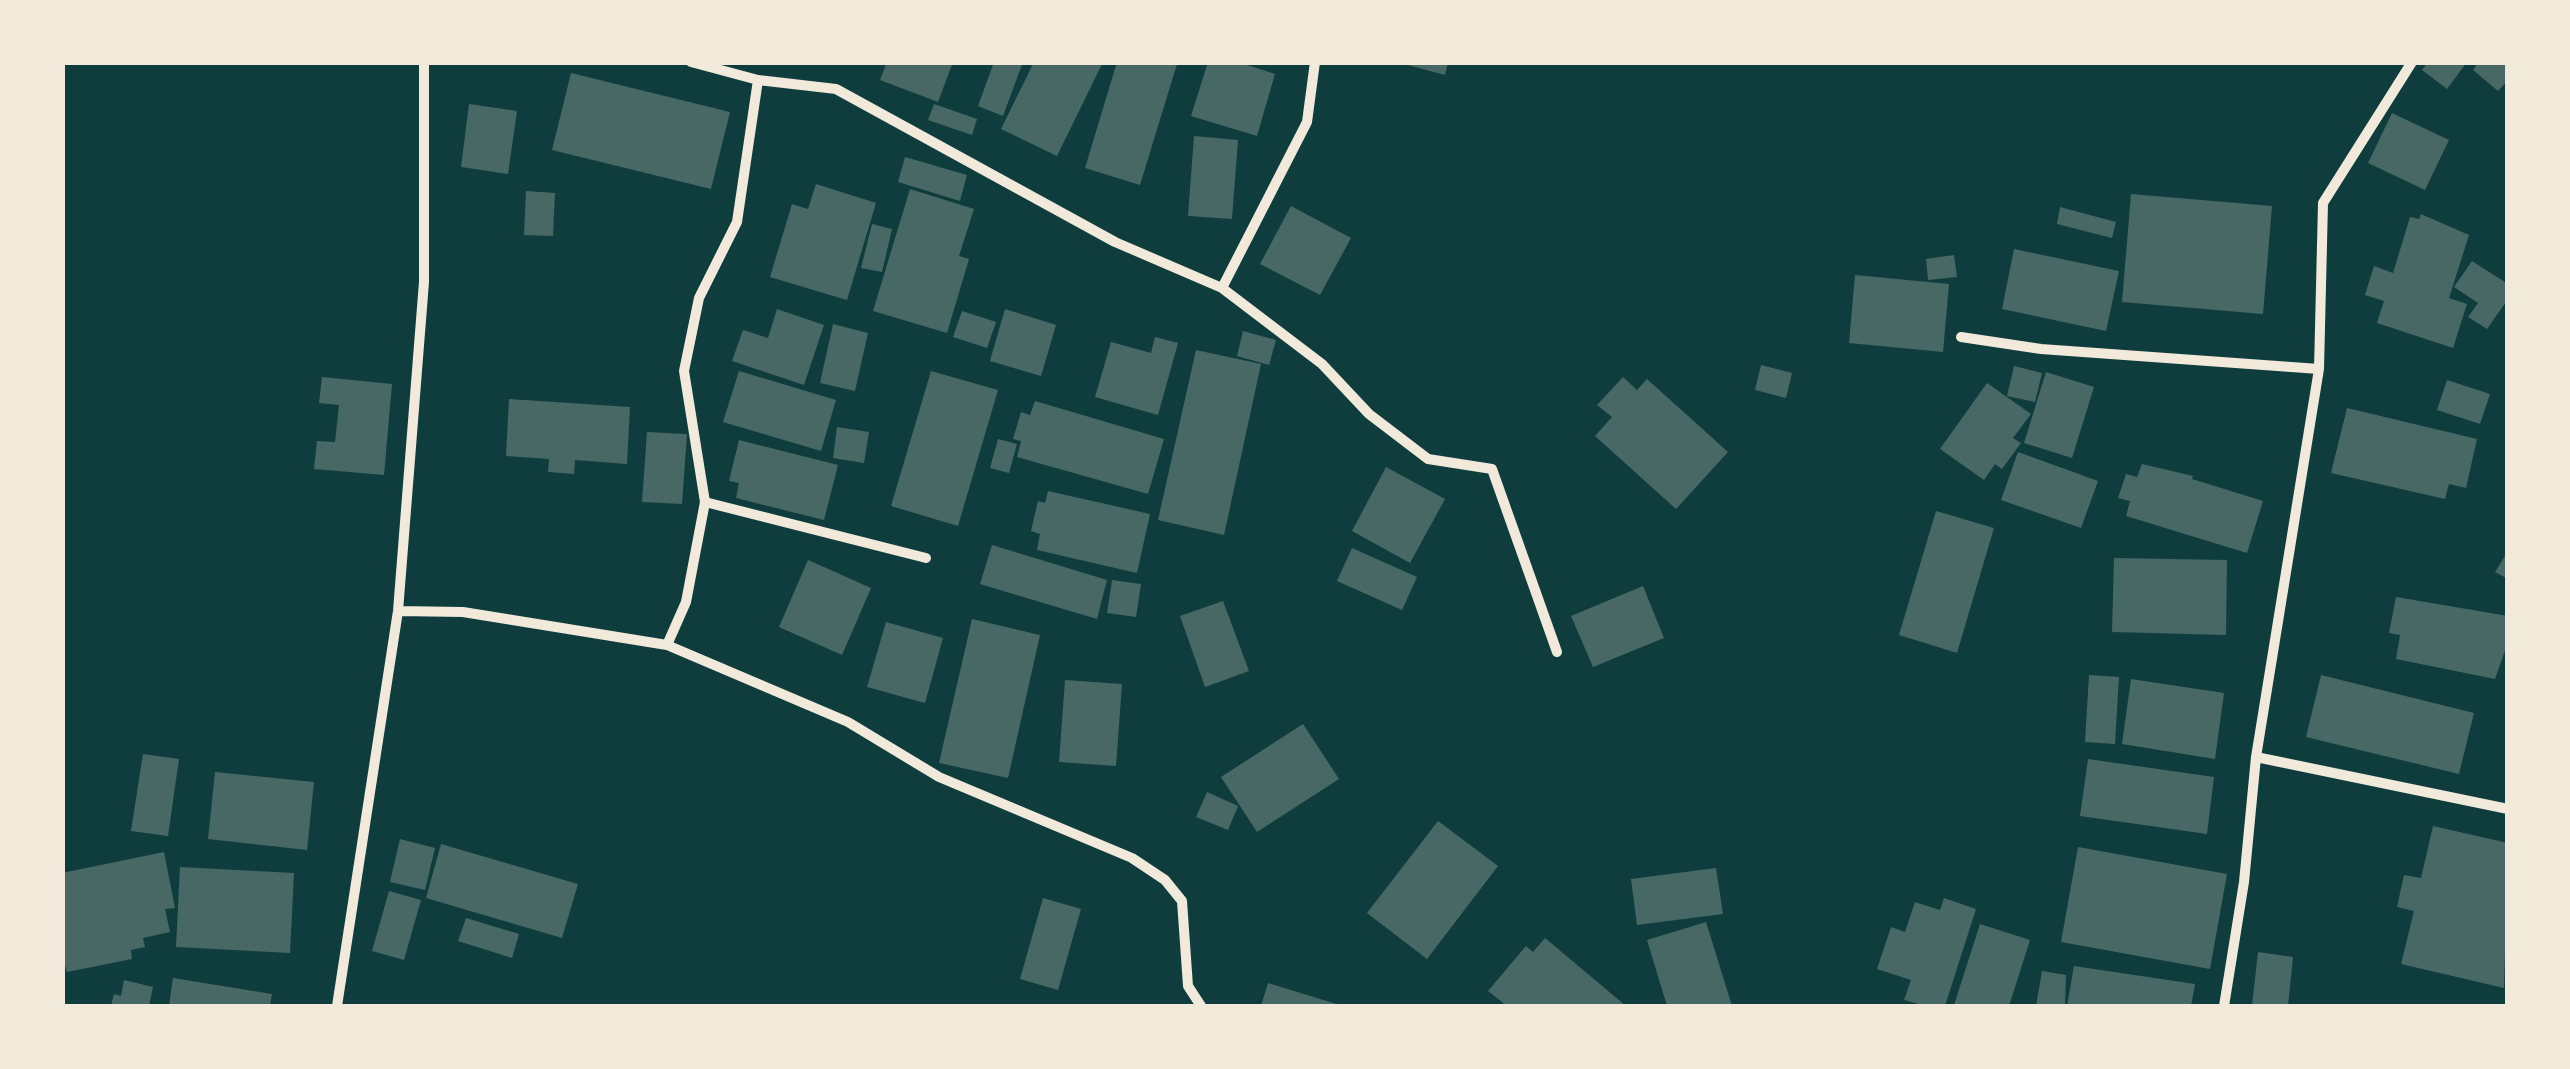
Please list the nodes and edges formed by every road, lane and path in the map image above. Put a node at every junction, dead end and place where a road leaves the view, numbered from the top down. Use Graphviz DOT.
graph roads {
  1 [pos="424,62"];
  2 [pos="691,62"];
  3 [pos="1314,62"];
  4 [pos="2412,62"];
  5 [pos="758,80"];
  6 [pos="1222,288"];
  7 [pos="1961,336"];
  8 [pos="2319,369"];
  9 [pos="705,502"];
  10 [pos="926,558"];
  11 [pos="398,611"];
  12 [pos="667,645"];
  13 [pos="1557,652"];
  14 [pos="2256,758"];
  15 [pos="2508,809"];
  16 [pos="337,1006"];
  17 [pos="1201,1006"];
  18 [pos="2224,1006"];
  1 -- 11 [label="street"];
  2 -- 5 [label="street"];
  3 -- 6 [label="street"];
  4 -- 8 [label="street"];
  5 -- 6 [label="street"];
  5 -- 9 [label="street"];
  6 -- 13 [label="street"];
  7 -- 8 [label="street"];
  8 -- 14 [label="street"];
  9 -- 10 [label="street"];
  9 -- 12 [label="street"];
  11 -- 12 [label="street"];
  11 -- 16 [label="street"];
  12 -- 17 [label="street"];
  14 -- 15 [label="street"];
  14 -- 18 [label="street"];
}
